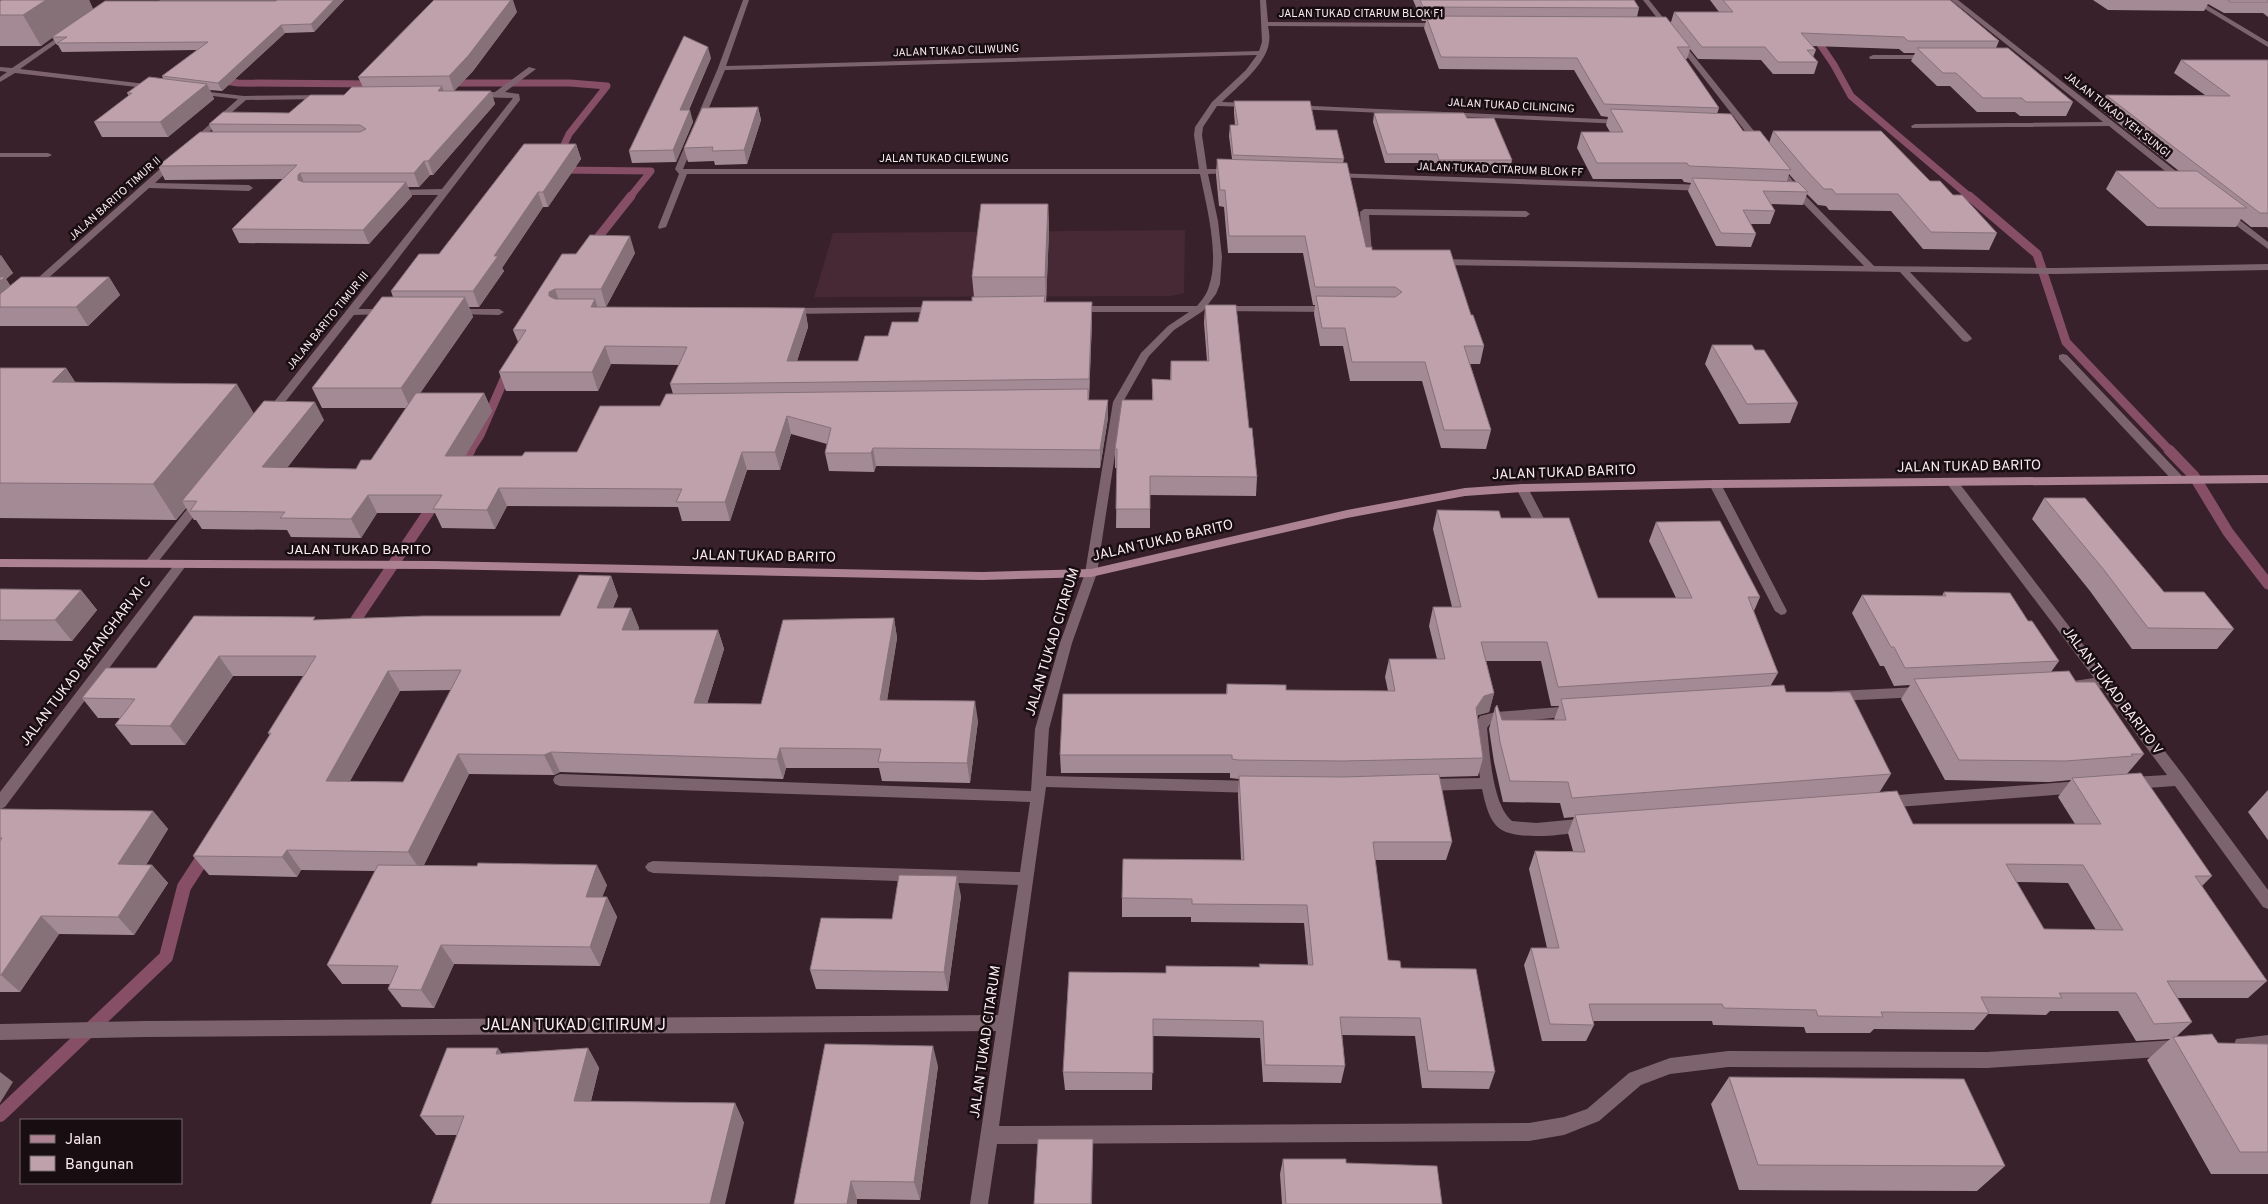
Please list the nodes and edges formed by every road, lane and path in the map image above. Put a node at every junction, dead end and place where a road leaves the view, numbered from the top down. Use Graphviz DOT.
graph roads {
  1 [pos="270,0"];
  2 [pos="303,0"];
  3 [pos="746,0"];
  4 [pos="1263,0"];
  5 [pos="1646,0"];
  6 [pos="2193,0"];
  7 [pos="152,1"];
  8 [pos="1952,1"];
  9 [pos="1265,24"];
  10 [pos="1449,25"];
  11 [pos="1657,25"];
  12 [pos="1667,25"];
  13 [pos="78,26"];
  14 [pos="2268,45"];
  15 [pos="1262,53"];
  16 [pos="1873,57"];
  17 [pos="1940,57"];
  18 [pos="2016,57"];
  19 [pos="2026,57"];
  20 [pos="722,68"];
  21 [pos="0,69"];
  22 [pos="532,69"];
  23 [pos="14,70"];
  24 [pos="0,80"];
  25 [pos="158,88"];
  26 [pos="187,91"];
  27 [pos="510,91"];
  28 [pos="468,95"];
  29 [pos="332,97"];
  30 [pos="244,98"];
  31 [pos="1215,104"];
  32 [pos="1254,106"];
  33 [pos="1284,107"];
  34 [pos="1629,122"];
  35 [pos="2109,124"];
  36 [pos="1915,126"];
  37 [pos="1737,127"];
  38 [pos="1747,127"];
  39 [pos="1763,148"];
  40 [pos="0,155"];
  41 [pos="48,155"];
  42 [pos="1774,163"];
  43 [pos="1203,170"];
  44 [pos="684,172"];
  45 [pos="1243,172"];
  46 [pos="1322,175"];
  47 [pos="147,185"];
  48 [pos="250,188"];
  49 [pos="1717,188"];
  50 [pos="2192,188"];
  51 [pos="1786,191"];
  52 [pos="1796,191"];
  53 [pos="387,192"];
  54 [pos="445,192"];
  55 [pos="2215,206"];
  56 [pos="1526,214"];
  57 [pos="662,227"];
  58 [pos="2268,246"];
  59 [pos="1385,261"];
  60 [pos="1424,262"];
  61 [pos="2268,267"];
  62 [pos="1872,269"];
  63 [pos="1903,270"];
  64 [pos="22,297"];
  65 [pos="1070,309"];
  66 [pos="1200,309"];
  67 [pos="950,310"];
  68 [pos="1344,310"];
  69 [pos="781,311"];
  70 [pos="352,312"];
  71 [pos="401,312"];
  72 [pos="440,312"];
  73 [pos="499,312"];
  74 [pos="1968,339"];
  75 [pos="2062,357"];
  76 [pos="266,419"];
  77 [pos="2182,479"];
  78 [pos="2268,479"];
  79 [pos="1952,482"];
  80 [pos="1715,484"];
  81 [pos="1522,488"];
  82 [pos="205,495"];
  83 [pos="1546,534"];
  84 [pos="0,563"];
  85 [pos="150,564"];
  86 [pos="181,564"];
  87 [pos="1091,574"];
  88 [pos="1781,611"];
  89 [pos="2106,683"];
  90 [pos="2066,685"];
  91 [pos="1937,691"];
  92 [pos="1819,696"];
  93 [pos="1584,711"];
  94 [pos="560,780"];
  95 [pos="2179,780"];
  96 [pos="1038,781"];
  97 [pos="1487,783"];
  98 [pos="2120,784"];
  99 [pos="1409,786"];
  100 [pos="2091,786"];
  101 [pos="1273,787"];
  102 [pos="1038,797"];
  103 [pos="0,803"];
  104 [pos="1874,803"];
  105 [pos="1599,824"];
  106 [pos="653,867"];
  107 [pos="1026,879"];
  108 [pos="2268,902"];
  109 [pos="1004,1023"];
  110 [pos="0,1032"];
  111 [pos="2268,1044"];
  112 [pos="2228,1046"];
  113 [pos="2189,1048"];
  114 [pos="989,1135"];
  115 [pos="978,1204"];
  1 -- 2 [label="street"];
  1 -- 7 [label="street"];
  3 -- 20 [label="street"];
  4 -- 9 [label="street, JALAN TUKAD CITARUM"];
  5 -- 12 [label="street"];
  6 -- 14 [label="street"];
  8 -- 19 [label="street, JALAN TUKAD YEH SUNGI"];
  9 -- 10 [label="street, JALAN TUKAD CITARUM BLOK F1"];
  9 -- 15 [label="street, JALAN TUKAD CITARUM"];
  11 -- 12 [label="street"];
  12 -- 38 [label="street"];
  13 -- 23 [label="street"];
  15 -- 20 [label="street, JALAN TUKAD CILIWUNG"];
  15 -- 31 [label="street, JALAN TUKAD CITARUM"];
  16 -- 17 [label="street"];
  18 -- 19 [label="street"];
  19 -- 35 [label="street, JALAN TUKAD YEH SUNGI"];
  20 -- 44 [label="street"];
  21 -- 23 [label="street"];
  22 -- 27 [label="street"];
  23 -- 24 [label="street"];
  23 -- 25 [label="street"];
  26 -- 30 [label="street"];
  27 -- 28 [label="street"];
  27 -- 54 [label="street, JALAN BARITO TIMUR III"];
  29 -- 30 [label="street"];
  30 -- 47 [label="street, JALAN BARITO TIMUR II"];
  31 -- 32 [label="street"];
  31 -- 43 [label="street, JALAN TUKAD CITARUM"];
  33 -- 34 [label="street, JALAN TUKAD CILINCING"];
  35 -- 36 [label="street"];
  35 -- 50 [label="street, JALAN TUKAD YEH SUNGI"];
  37 -- 38 [label="street"];
  38 -- 39 [label="street"];
  40 -- 41 [label="street"];
  42 -- 52 [label="street"];
  43 -- 44 [label="street, JALAN TUKAD CILEWUNG"];
  43 -- 45 [label="street"];
  43 -- 66 [label="street, JALAN TUKAD CITARUM"];
  44 -- 57 [label="street"];
  46 -- 49 [label="street, JALAN TUKAD CITARUM BLOK FF"];
  47 -- 48 [label="street"];
  47 -- 64 [label="street, JALAN BARITO TIMUR II"];
  51 -- 52 [label="street"];
  52 -- 62 [label="street"];
  53 -- 54 [label="street"];
  54 -- 70 [label="street, JALAN BARITO TIMUR III"];
  55 -- 58 [label="street"];
  56 -- 59 [label="street"];
  60 -- 62 [label="street"];
  61 -- 63 [label="street"];
  62 -- 63 [label="street"];
  63 -- 74 [label="street"];
  65 -- 66 [label="street"];
  66 -- 68 [label="street"];
  66 -- 87 [label="street, JALAN TUKAD CITARUM"];
  67 -- 69 [label="street"];
  70 -- 71 [label="street"];
  70 -- 76 [label="street, JALAN BARITO TIMUR III"];
  72 -- 73 [label="street"];
  75 -- 77 [label="street"];
  77 -- 78 [label="street, JALAN TUKAD BARITO"];
  77 -- 79 [label="street, JALAN TUKAD BARITO"];
  79 -- 80 [label="street, JALAN TUKAD BARITO"];
  79 -- 89 [label="street, JALAN TUKAD BARITO V"];
  80 -- 81 [label="street, JALAN TUKAD BARITO"];
  80 -- 88 [label="street"];
  81 -- 83 [label="street"];
  81 -- 87 [label="street, JALAN TUKAD BARITO"];
  82 -- 85 [label="street"];
  84 -- 85 [label="street, JALAN TUKAD BARITO"];
  85 -- 86 [label="street, JALAN TUKAD BARITO"];
  86 -- 87 [label="street, JALAN TUKAD BARITO"];
  86 -- 103 [label="street, JALAN TUKAD BATANGHARI XI C"];
  87 -- 96 [label="street, JALAN TUKAD CITARUM"];
  89 -- 90 [label="street"];
  89 -- 95 [label="street, JALAN TUKAD BARITO V"];
  91 -- 92 [label="street"];
  93 -- 97 [label="street"];
  94 -- 102 [label="street"];
  95 -- 98 [label="street"];
  95 -- 108 [label="street, JALAN TUKAD BARITO V"];
  96 -- 101 [label="street"];
  96 -- 102 [label="street, JALAN TUKAD CITARUM"];
  97 -- 99 [label="street"];
  97 -- 105 [label="street"];
  100 -- 104 [label="street"];
  102 -- 107 [label="street, JALAN TUKAD CITARUM"];
  106 -- 107 [label="street"];
  107 -- 109 [label="street, JALAN TUKAD CITARUM"];
  109 -- 110 [label="street, JALAN TUKAD CITIRUM J"];
  109 -- 114 [label="street, JALAN TUKAD CITARUM"];
  111 -- 112 [label="street"];
  113 -- 114 [label="street"];
  114 -- 115 [label="street, JALAN TUKAD CITARUM"];
}
